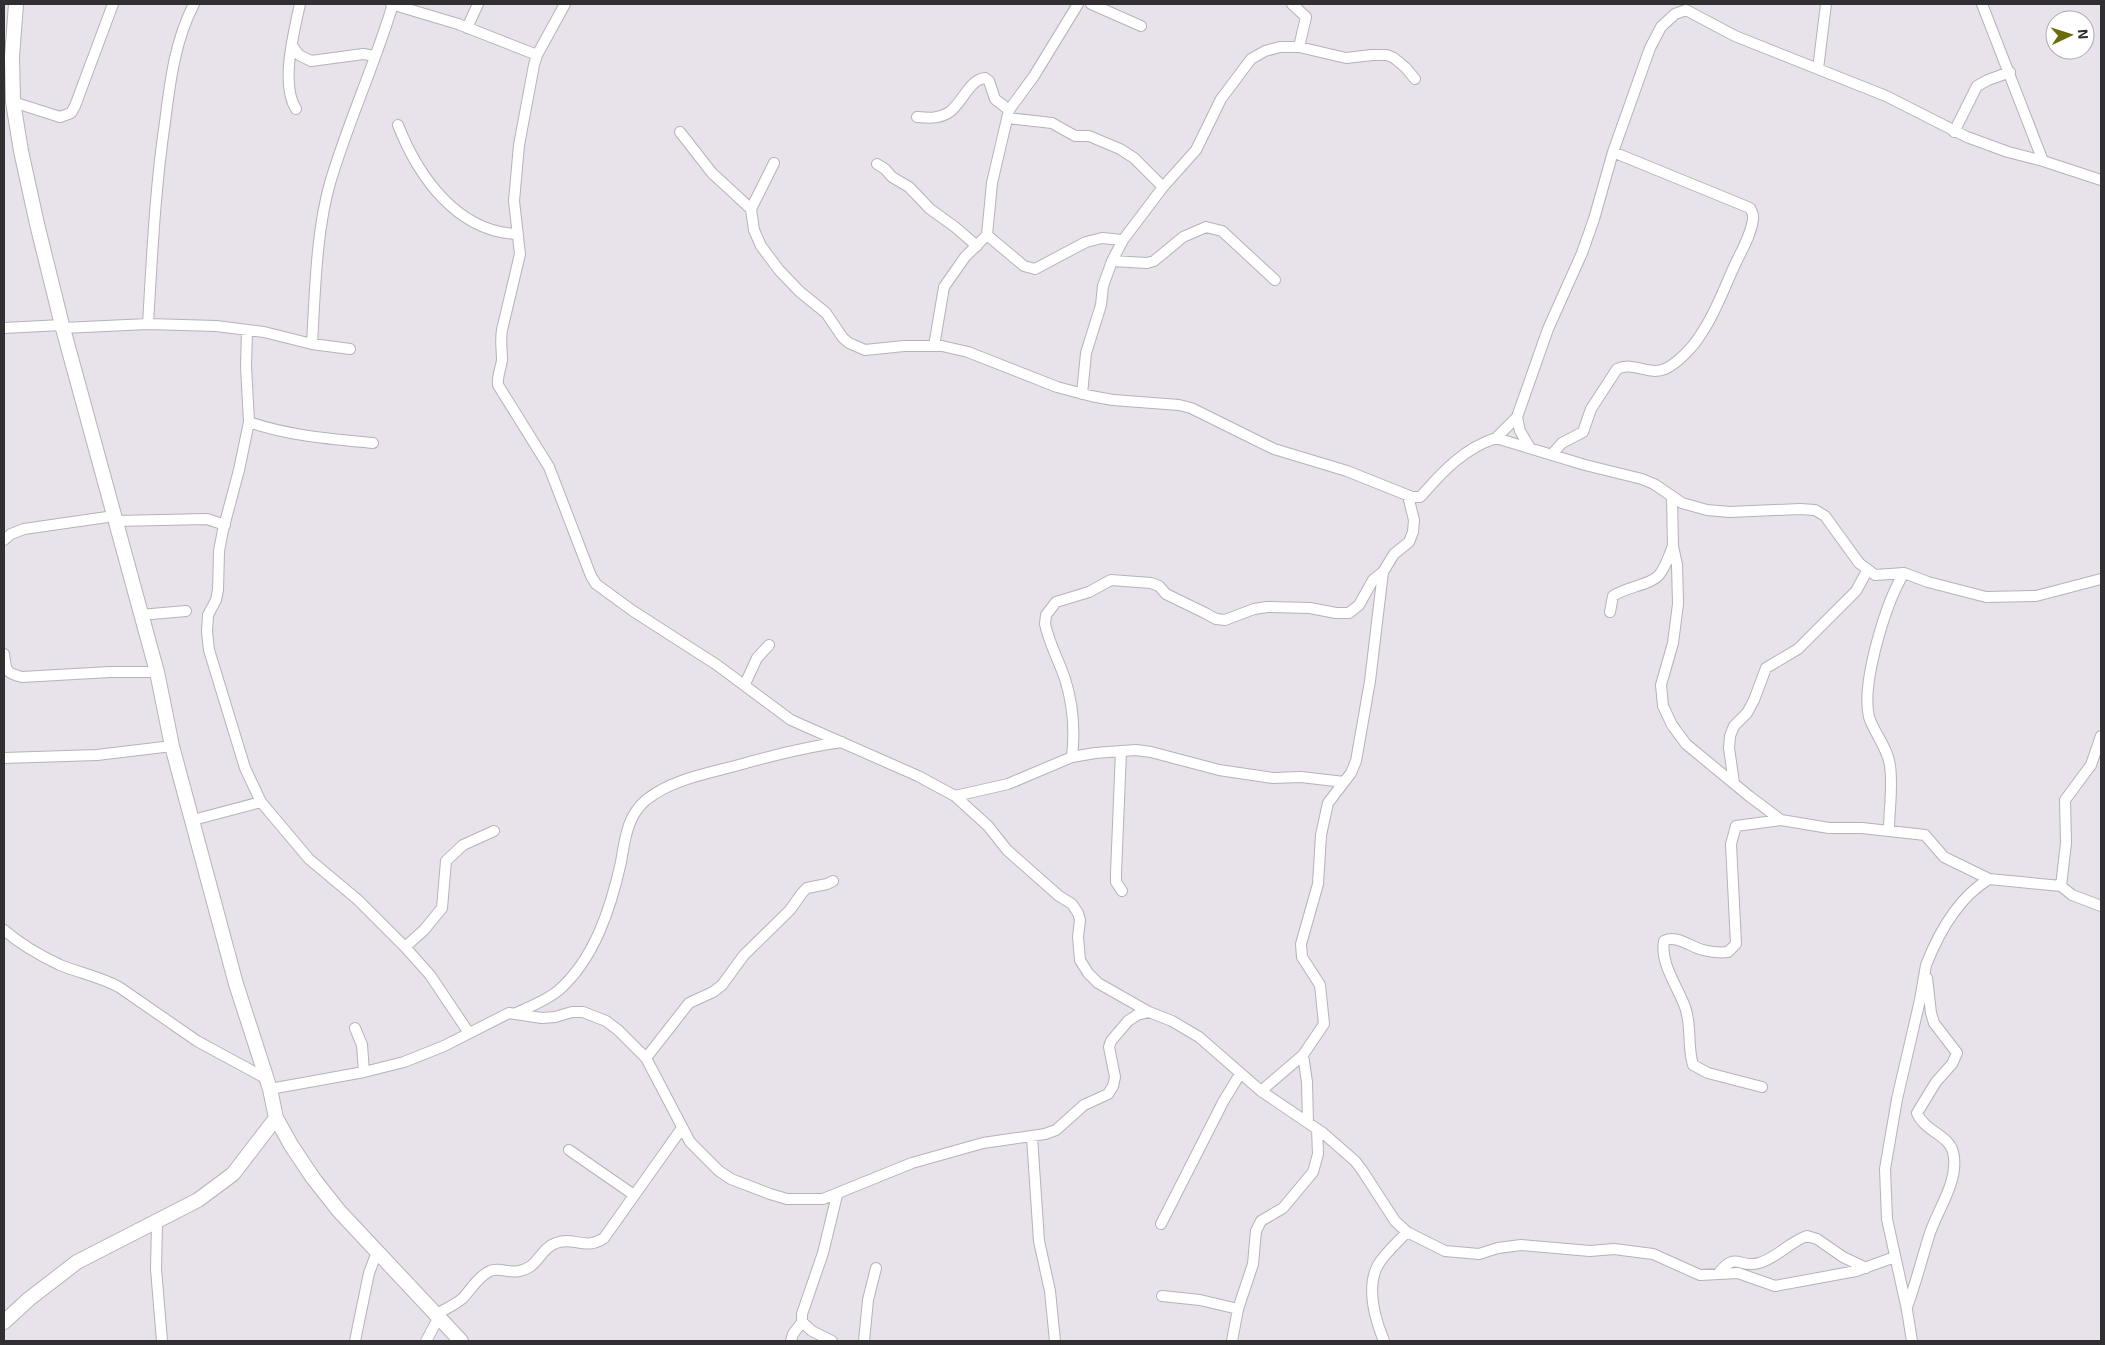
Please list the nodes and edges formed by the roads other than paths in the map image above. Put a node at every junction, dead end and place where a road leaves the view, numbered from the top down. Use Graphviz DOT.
graph roads {
  1 [pos="16,4"];
  2 [pos="113,4"];
  3 [pos="194,4"];
  4 [pos="300,4"];
  5 [pos="392,4"];
  6 [pos="478,4"];
  7 [pos="565,4"];
  8 [pos="1078,4"];
  9 [pos="1091,4"];
  10 [pos="1292,4"];
  11 [pos="1304,4"];
  12 [pos="1826,4"];
  13 [pos="1982,4"];
  14 [pos="1686,7"];
  15 [pos="1306,17"];
  16 [pos="1141,26"];
  17 [pos="468,28"];
  18 [pos="293,47"];
  19 [pos="1299,47"];
  20 [pos="537,55"];
  21 [pos="375,56"];
  22 [pos="1818,69"];
  23 [pos="2010,72"];
  24 [pos="1415,79"];
  25 [pos="13,102"];
  26 [pos="296,109"];
  27 [pos="1008,114"];
  28 [pos="917,117"];
  29 [pos="398,125"];
  30 [pos="680,132"];
  31 [pos="1954,132"];
  32 [pos="1614,152"];
  33 [pos="2043,161"];
  34 [pos="774,163"];
  35 [pos="877,164"];
  36 [pos="2101,180"];
  37 [pos="1163,187"];
  38 [pos="751,209"];
  39 [pos="517,234"];
  40 [pos="987,235"];
  41 [pos="1123,240"];
  42 [pos="977,246"];
  43 [pos="1112,261"];
  44 [pos="1275,280"];
  45 [pos="148,324"];
  46 [pos="62,327"];
  47 [pos="4,328"];
  48 [pos="247,330"];
  49 [pos="312,344"];
  50 [pos="934,346"];
  51 [pos="350,349"];
  52 [pos="1082,394"];
  53 [pos="1517,416"];
  54 [pos="249,422"];
  55 [pos="1496,438"];
  56 [pos="373,443"];
  57 [pos="1530,448"];
  58 [pos="1552,454"];
  59 [pos="1408,496"];
  60 [pos="1672,498"];
  61 [pos="115,518"];
  62 [pos="224,525"];
  63 [pos="4,540"];
  64 [pos="1673,546"];
  65 [pos="1867,571"];
  66 [pos="1382,572"];
  67 [pos="1904,573"];
  68 [pos="2101,579"];
  69 [pos="186,611"];
  70 [pos="1610,612"];
  71 [pos="140,615"];
  72 [pos="769,645"];
  73 [pos="4,654"];
  74 [pos="157,672"];
  75 [pos="745,684"];
  76 [pos="2101,736"];
  77 [pos="843,742"];
  78 [pos="172,746"];
  79 [pos="1121,751"];
  80 [pos="1072,757"];
  81 [pos="4,758"];
  82 [pos="2096,765"];
  83 [pos="1344,782"];
  84 [pos="1734,783"];
  85 [pos="955,796"];
  86 [pos="261,802"];
  87 [pos="192,820"];
  88 [pos="1781,820"];
  89 [pos="494,831"];
  90 [pos="1890,831"];
  91 [pos="1989,879"];
  92 [pos="833,881"];
  93 [pos="2061,886"];
  94 [pos="1122,891"];
  95 [pos="2101,906"];
  96 [pos="4,930"];
  97 [pos="405,946"];
  98 [pos="1926,965"];
  99 [pos="1149,1012"];
  100 [pos="516,1013"];
  101 [pos="355,1028"];
  102 [pos="469,1033"];
  103 [pos="1302,1055"];
  104 [pos="646,1058"];
  105 [pos="364,1072"];
  106 [pos="1240,1074"];
  107 [pos="268,1084"];
  108 [pos="1762,1087"];
  109 [pos="1261,1091"];
  110 [pos="276,1118"];
  111 [pos="1308,1122"];
  112 [pos="682,1128"];
  113 [pos="1317,1129"];
  114 [pos="1032,1137"];
  115 [pos="569,1150"];
  116 [pos="634,1195"];
  117 [pos="837,1195"];
  118 [pos="157,1222"];
  119 [pos="1161,1224"];
  120 [pos="1407,1232"];
  121 [pos="377,1252"];
  122 [pos="1895,1256"];
  123 [pos="876,1268"];
  124 [pos="1866,1268"];
  125 [pos="1718,1274"];
  126 [pos="1162,1296"];
  127 [pos="1907,1308"];
  128 [pos="1238,1309"];
  129 [pos="438,1315"];
  130 [pos="4,1322"];
  131 [pos="802,1322"];
  132 [pos="1911,1340"];
  133 [pos="162,1341"];
  134 [pos="355,1341"];
  135 [pos="426,1341"];
  136 [pos="461,1341"];
  137 [pos="791,1341"];
  138 [pos="832,1341"];
  139 [pos="864,1341"];
  140 [pos="1055,1341"];
  141 [pos="1232,1341"];
  142 [pos="1384,1341"];
  1 -- 25 [label="street"];
  2 -- 25 [label="street"];
  3 -- 45 [label="street"];
  4 -- 18 [label="street"];
  5 -- 17 [label="street"];
  5 -- 21 [label="street"];
  6 -- 17 [label="street"];
  7 -- 20 [label="street"];
  8 -- 27 [label="street"];
  9 -- 16 [label="street"];
  10 -- 15 [label="street"];
  11 -- 15 [label="street"];
  12 -- 22 [label="street"];
  13 -- 23 [label="street"];
  14 -- 22 [label="street"];
  14 -- 32 [label="street"];
  15 -- 19 [label="street"];
  17 -- 20 [label="street"];
  18 -- 21 [label="street"];
  18 -- 26 [label="street"];
  19 -- 24 [label="street"];
  19 -- 37 [label="street"];
  20 -- 39 [label="street"];
  21 -- 49 [label="street"];
  22 -- 31 [label="street"];
  23 -- 31 [label="street"];
  23 -- 33 [label="street"];
  25 -- 46 [label="street"];
  27 -- 28 [label="street"];
  27 -- 37 [label="street"];
  27 -- 40 [label="street"];
  29 -- 39 [label="street"];
  30 -- 38 [label="street"];
  31 -- 33 [label="street"];
  32 -- 53 [label="street"];
  32 -- 58 [label="street"];
  33 -- 36 [label="street"];
  34 -- 38 [label="street"];
  35 -- 42 [label="street"];
  37 -- 41 [label="street"];
  38 -- 50 [label="street"];
  39 -- 75 [label="street"];
  40 -- 41 [label="street"];
  40 -- 42 [label="street"];
  41 -- 43 [label="street"];
  42 -- 50 [label="street"];
  43 -- 44 [label="street"];
  43 -- 52 [label="street"];
  45 -- 46 [label="street"];
  45 -- 48 [label="street"];
  46 -- 47 [label="street"];
  46 -- 61 [label="street"];
  48 -- 49 [label="street"];
  48 -- 54 [label="street"];
  49 -- 51 [label="street"];
  50 -- 52 [label="street"];
  52 -- 59 [label="street"];
  53 -- 55 [label="street"];
  53 -- 57 [label="street"];
  54 -- 56 [label="street"];
  54 -- 62 [label="street"];
  55 -- 57 [label="street"];
  55 -- 59 [label="street"];
  57 -- 58 [label="street"];
  58 -- 60 [label="street"];
  59 -- 66 [label="street"];
  60 -- 64 [label="street"];
  60 -- 65 [label="street"];
  61 -- 62 [label="street"];
  61 -- 63 [label="street"];
  61 -- 71 [label="street"];
  62 -- 86 [label="street"];
  64 -- 70 [label="street"];
  64 -- 84 [label="street"];
  65 -- 67 [label="street"];
  65 -- 84 [label="street"];
  66 -- 80 [label="street"];
  66 -- 83 [label="street"];
  67 -- 68 [label="street"];
  67 -- 90 [label="street"];
  69 -- 71 [label="street"];
  71 -- 74 [label="street"];
  72 -- 75 [label="street"];
  73 -- 74 [label="street"];
  74 -- 78 [label="street"];
  75 -- 77 [label="street"];
  76 -- 82 [label="street"];
  77 -- 85 [label="street"];
  77 -- 100 [label="street"];
  78 -- 81 [label="street"];
  78 -- 87 [label="street"];
  79 -- 80 [label="street"];
  79 -- 83 [label="street"];
  79 -- 94 [label="street"];
  80 -- 85 [label="street"];
  82 -- 93 [label="street"];
  83 -- 103 [label="street"];
  84 -- 88 [label="street"];
  85 -- 99 [label="street"];
  86 -- 87 [label="street"];
  86 -- 97 [label="street"];
  87 -- 107 [label="street"];
  88 -- 90 [label="street"];
  88 -- 108 [label="street"];
  89 -- 97 [label="street"];
  90 -- 91 [label="street"];
  91 -- 93 [label="street"];
  91 -- 98 [label="street"];
  92 -- 104 [label="street"];
  93 -- 95 [label="street"];
  96 -- 107 [label="street"];
  97 -- 102 [label="street"];
  98 -- 122 [label="street"];
  98 -- 127 [label="street"];
  99 -- 106 [label="street"];
  99 -- 114 [label="street"];
  100 -- 102 [label="street"];
  100 -- 104 [label="street"];
  101 -- 105 [label="street"];
  102 -- 105 [label="street"];
  103 -- 109 [label="street"];
  103 -- 111 [label="street"];
  104 -- 112 [label="street"];
  105 -- 107 [label="street"];
  106 -- 109 [label="street"];
  106 -- 119 [label="street"];
  107 -- 110 [label="street"];
  109 -- 111 [label="street"];
  110 -- 118 [label="street"];
  110 -- 121 [label="street"];
  111 -- 113 [label="street"];
  112 -- 116 [label="street"];
  112 -- 117 [label="street"];
  113 -- 120 [label="street"];
  113 -- 128 [label="street"];
  114 -- 117 [label="street"];
  114 -- 140 [label="street"];
  115 -- 116 [label="street"];
  116 -- 129 [label="street"];
  117 -- 131 [label="street"];
  118 -- 130 [label="street"];
  118 -- 133 [label="street"];
  120 -- 125 [label="street"];
  120 -- 142 [label="street"];
  121 -- 129 [label="street"];
  121 -- 134 [label="street"];
  122 -- 124 [label="street"];
  122 -- 127 [label="street"];
  123 -- 139 [label="street"];
  124 -- 125 [label="street"];
  124 -- 125 [label="street"];
  126 -- 128 [label="street"];
  127 -- 132 [label="street"];
  128 -- 141 [label="street"];
  129 -- 135 [label="street"];
  129 -- 136 [label="street"];
  131 -- 137 [label="street"];
  131 -- 138 [label="street"];
}
